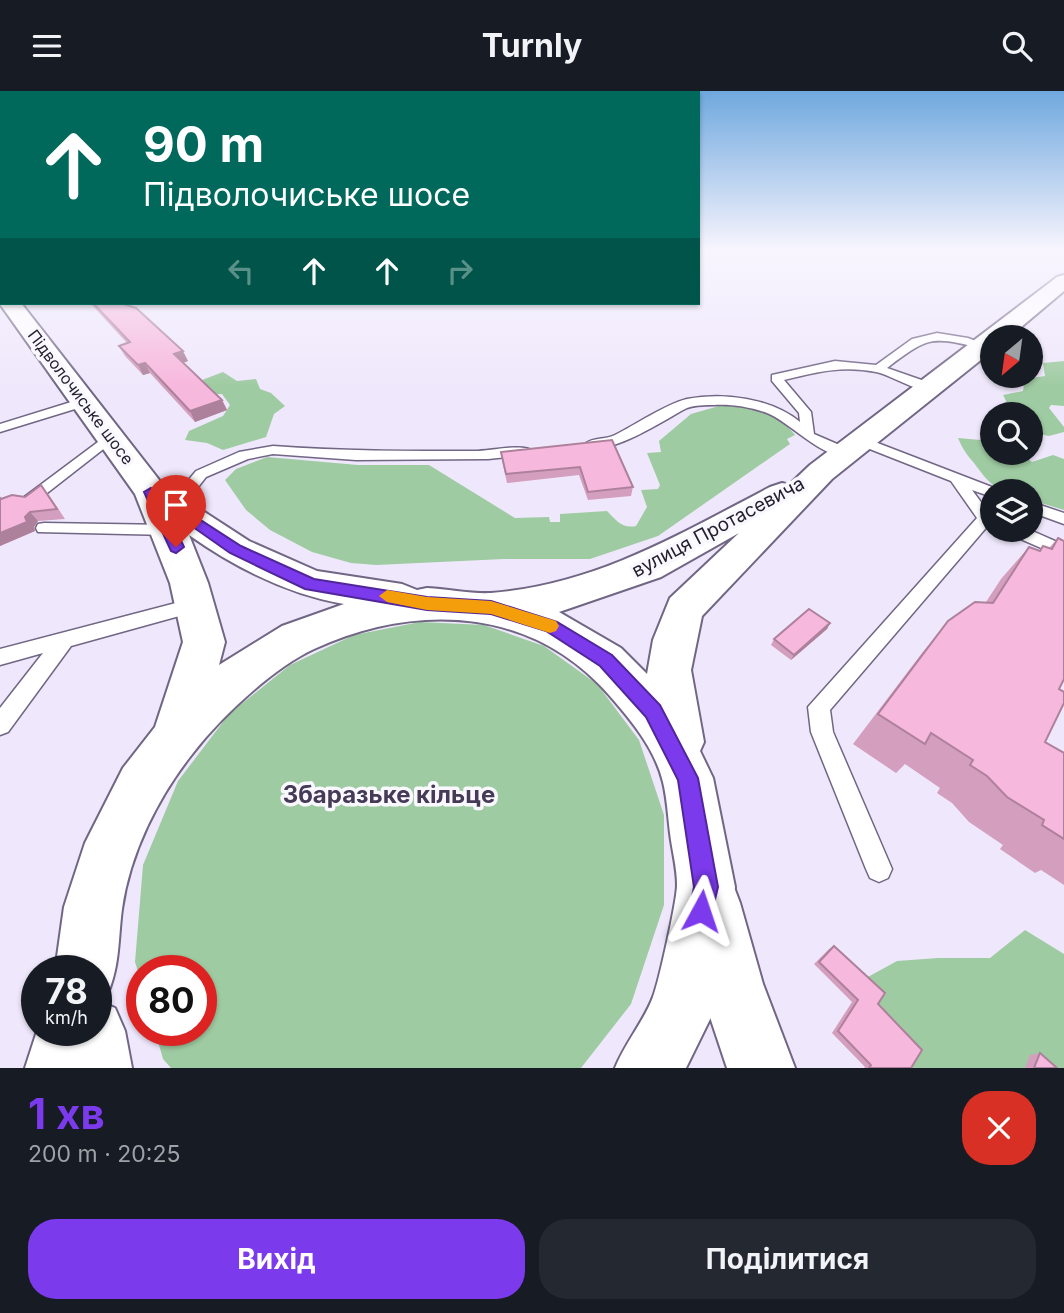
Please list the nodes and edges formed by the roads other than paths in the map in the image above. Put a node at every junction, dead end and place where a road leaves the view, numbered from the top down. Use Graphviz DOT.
graph roads {
  1 [pos="1047,295"];
  2 [pos="12,305"];
  3 [pos="1010,325"];
  4 [pos="980,340"];
  5 [pos="980,349"];
  6 [pos="878,369"];
  7 [pos="929,387"];
  8 [pos="84,401"];
  9 [pos="0,428"];
  10 [pos="110,437"];
  11 [pos="571,446"];
  12 [pos="543,449"];
  13 [pos="834,451"];
  14 [pos="957,479"];
  15 [pos="980,488"];
  16 [pos="28,501"];
  17 [pos="980,508"];
  18 [pos="165,509"];
  19 [pos="1043,511"];
  20 [pos="1064,519"];
  21 [pos="44,528"];
  22 [pos="980,529"];
  23 [pos="1041,542"];
  24 [pos="1064,552"];
  25 [pos="427,603"];
  26 [pos="195,605"];
  27 [pos="491,608"];
  28 [pos="66,638"];
  29 [pos="0,657"];
  30 [pos="0,725"];
  31 [pos="176,737"];
  32 [pos="688,778"];
  33 [pos="879,869"];
  34 [pos="706,887"];
  35 [pos="88,955"];
  36 [pos="66,1046"];
  37 [pos="94,1046"];
  38 [pos="60,1068"];
  39 [pos="98,1068"];
  40 [pos="649,1068"];
  41 [pos="761,1068"];
  1 -- 3 [label="main road, вулиця Протасевича"];
  2 -- 8 [label="main road, Підволочиське шосе"];
  4 -- 6 [label="lane"];
  5 -- 7 [label="main road, вулиця Протасевича"];
  6 -- 7 [label="lane"];
  6 -- 13 [label="lane"];
  7 -- 13 [label="main road, вулиця Протасевича"];
  8 -- 9 [label="lane"];
  8 -- 10 [label="main road, Підволочиське шосе"];
  10 -- 16 [label="lane"];
  10 -- 18 [label="main road, Підволочиське шосе"];
  11 -- 13 [label="lane"];
  12 -- 18 [label="lane"];
  13 -- 14 [label="lane"];
  13 -- 27 [label="main road, вулиця Протасевича"];
  13 -- 32 [label="main road, вулиця Протасевича"];
  14 -- 15 [label="lane"];
  14 -- 17 [label="lane"];
  18 -- 21 [label="lane"];
  18 -- 25 [label="main road, Підволочиське шосе"];
  18 -- 26 [label="main road, Підволочиське шосе"];
  19 -- 20 [label="lane"];
  22 -- 33 [label="lane"];
  23 -- 24 [label="lane"];
  25 -- 27 [label="main road"];
  25 -- 31 [label="main road"];
  26 -- 28 [label="lane"];
  26 -- 31 [label="main road, Підволочиське шосе"];
  27 -- 32 [label="main road"];
  28 -- 29 [label="lane"];
  28 -- 30 [label="lane"];
  31 -- 35 [label="main road"];
  32 -- 34 [label="main road"];
  34 -- 40 [label="main road"];
  34 -- 41 [label="main road"];
  36 -- 38 [label="main road"];
  37 -- 39 [label="main road"];
}
